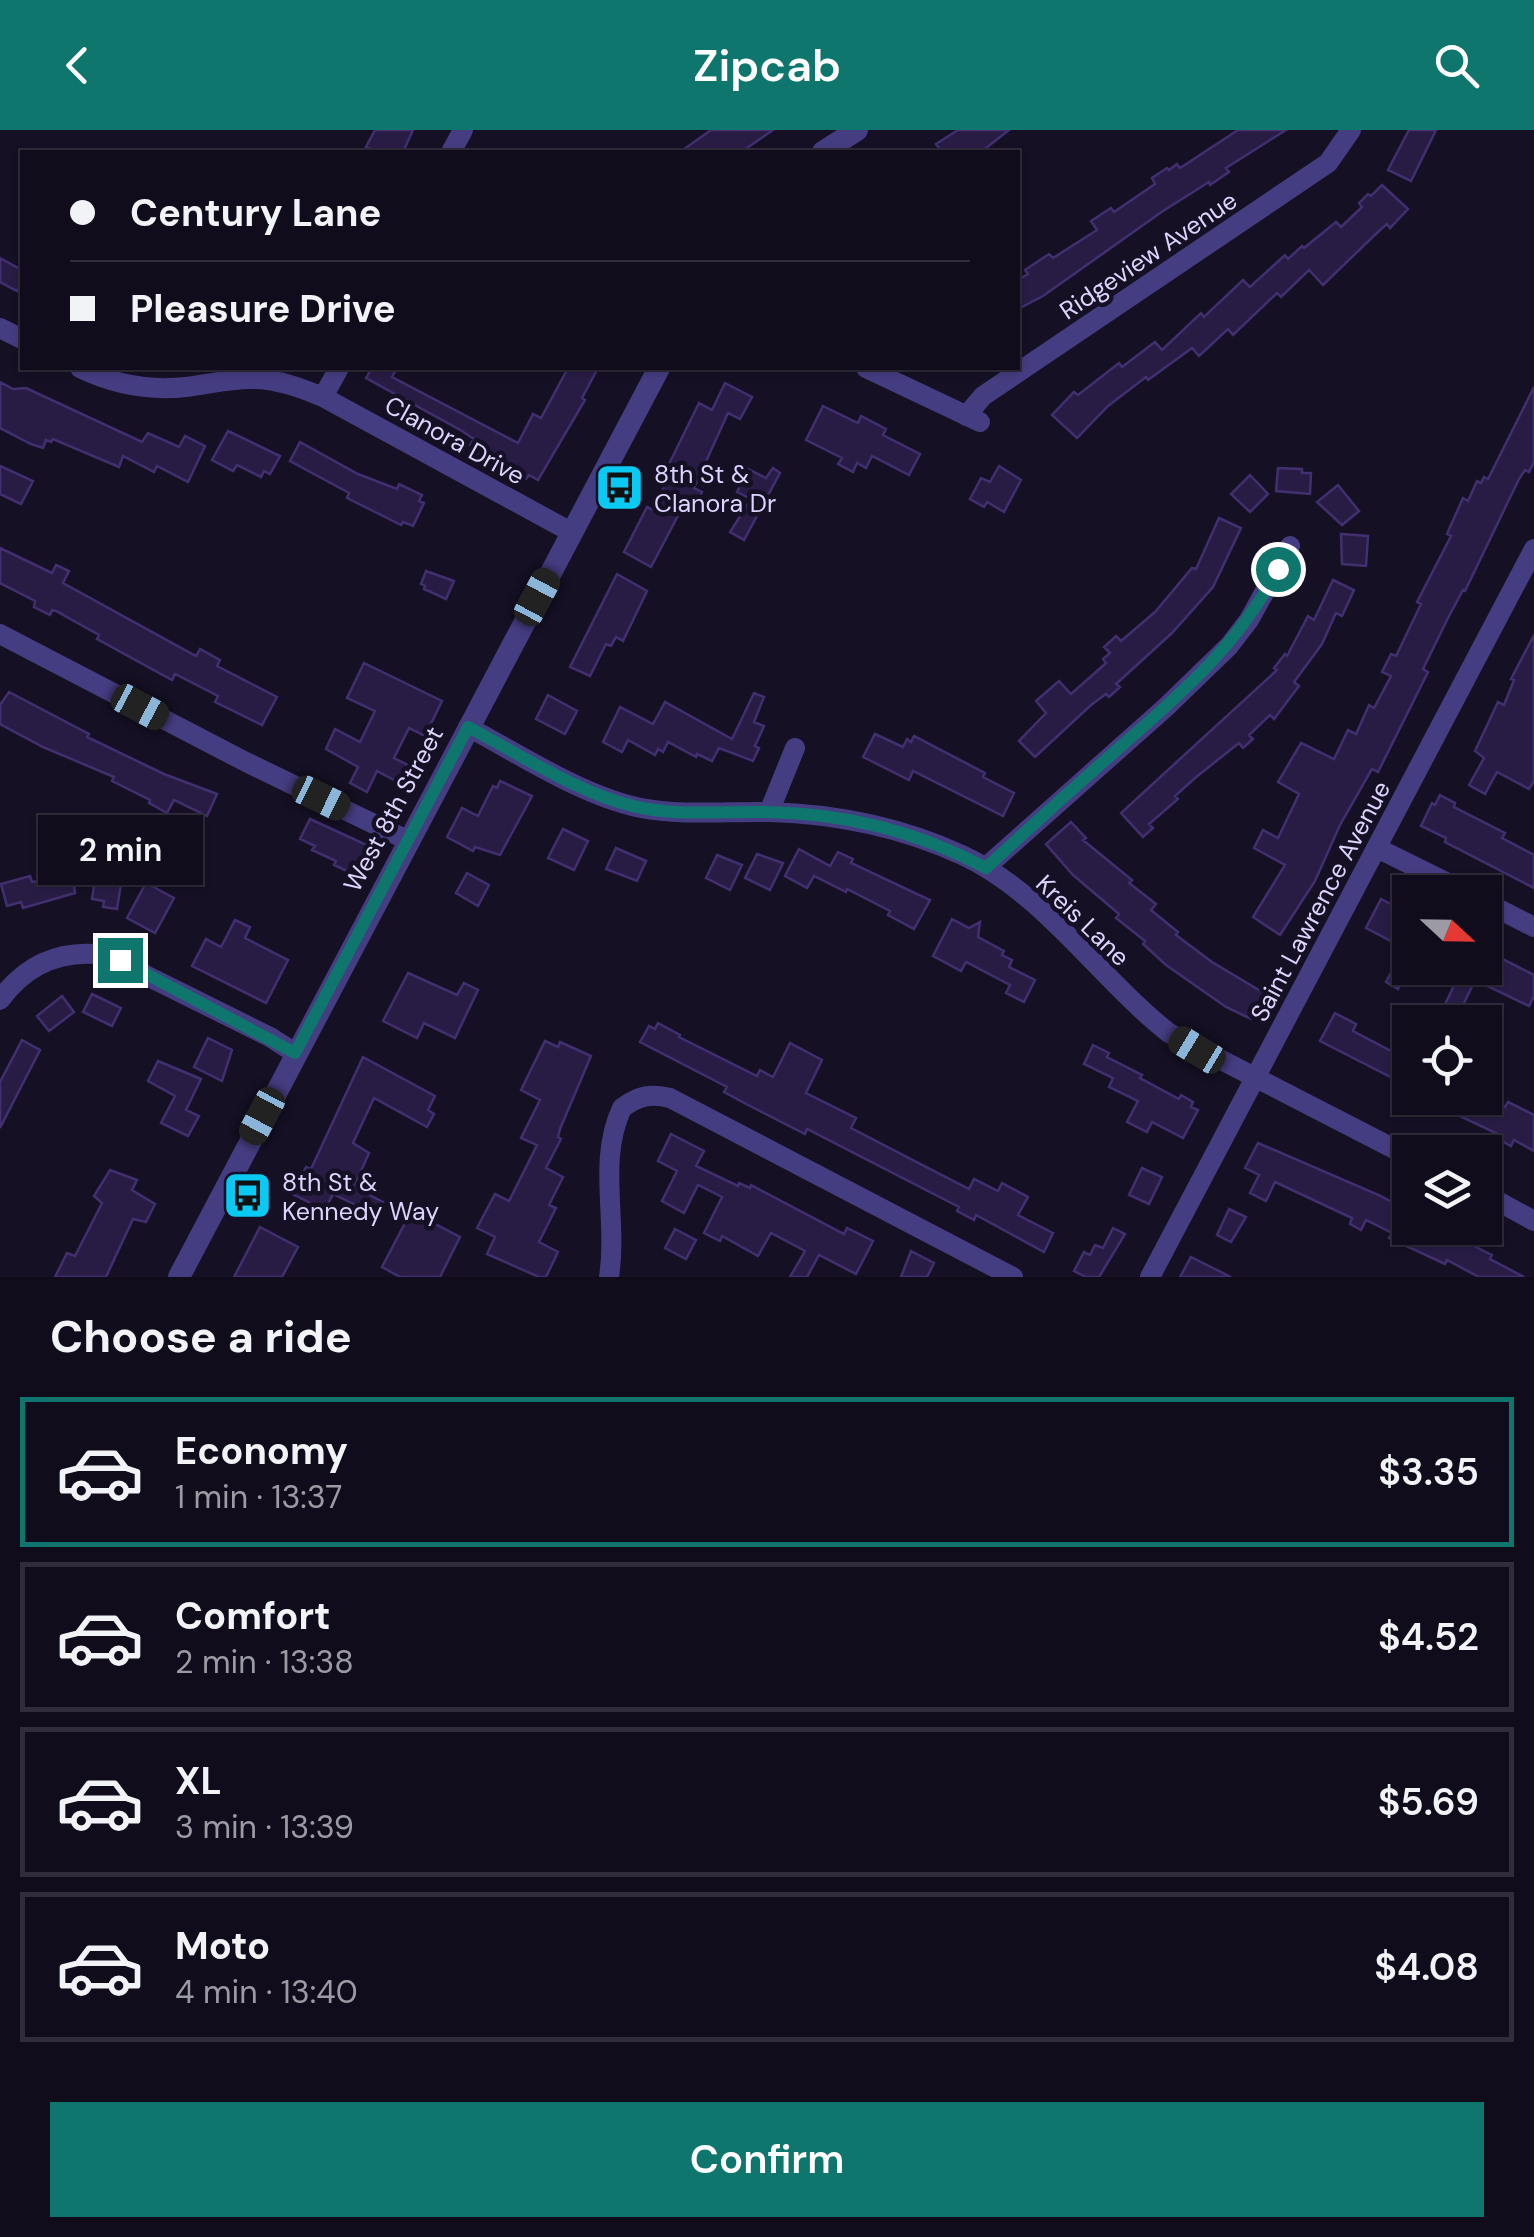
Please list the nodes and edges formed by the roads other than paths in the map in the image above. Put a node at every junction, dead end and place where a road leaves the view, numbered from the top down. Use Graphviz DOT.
graph roads {
  1 [pos="857,130"];
  2 [pos="1351,130"];
  3 [pos="826,150"];
  4 [pos="85,370"];
  5 [pos="338,370"];
  6 [pos="658,370"];
  7 [pos="870,370"];
  8 [pos="323,397"];
  9 [pos="571,532"];
  10 [pos="1290,546"];
  11 [pos="1534,549"];
  12 [pos="0,634"];
  13 [pos="468,727"];
  14 [pos="795,748"];
  15 [pos="769,812"];
  16 [pos="407,840"];
  17 [pos="1377,848"];
  18 [pos="986,868"];
  19 [pos="1432,875"];
  20 [pos="1502,910"];
  21 [pos="1534,926"];
  22 [pos="0,1000"];
  23 [pos="295,1053"];
  24 [pos="1254,1079"];
  25 [pos="1392,1147"];
  26 [pos="1502,1203"];
  27 [pos="1534,1221"];
  28 [pos="978,1269"];
  29 [pos="178,1277"];
  30 [pos="609,1277"];
  31 [pos="1013,1277"];
  32 [pos="1150,1277"];
  1 -- 3 [label="street"];
  2 -- 7 [label="street, Ridgeview Avenue"];
  4 -- 8 [label="street, Clanora Drive"];
  5 -- 8 [label="street"];
  6 -- 9 [label="street, West 8th Street"];
  8 -- 9 [label="street, Clanora Drive"];
  9 -- 13 [label="street, West 8th Street"];
  10 -- 18 [label="street"];
  11 -- 17 [label="street, Saint Lawrence Avenue"];
  12 -- 16 [label="street"];
  13 -- 15 [label="street, Kreis Lane"];
  13 -- 16 [label="street, West 8th Street"];
  14 -- 15 [label="street"];
  15 -- 18 [label="street, Kreis Lane"];
  16 -- 23 [label="street, West 8th Street"];
  17 -- 19 [label="street"];
  17 -- 24 [label="street, Saint Lawrence Avenue"];
  18 -- 24 [label="street, Kreis Lane"];
  20 -- 21 [label="street"];
  22 -- 23 [label="street"];
  23 -- 29 [label="street, West 8th Street"];
  24 -- 25 [label="street, Kreis Lane"];
  24 -- 32 [label="street, Saint Lawrence Avenue"];
  26 -- 27 [label="street"];
  28 -- 30 [label="street"];
  28 -- 31 [label="street"];
}
